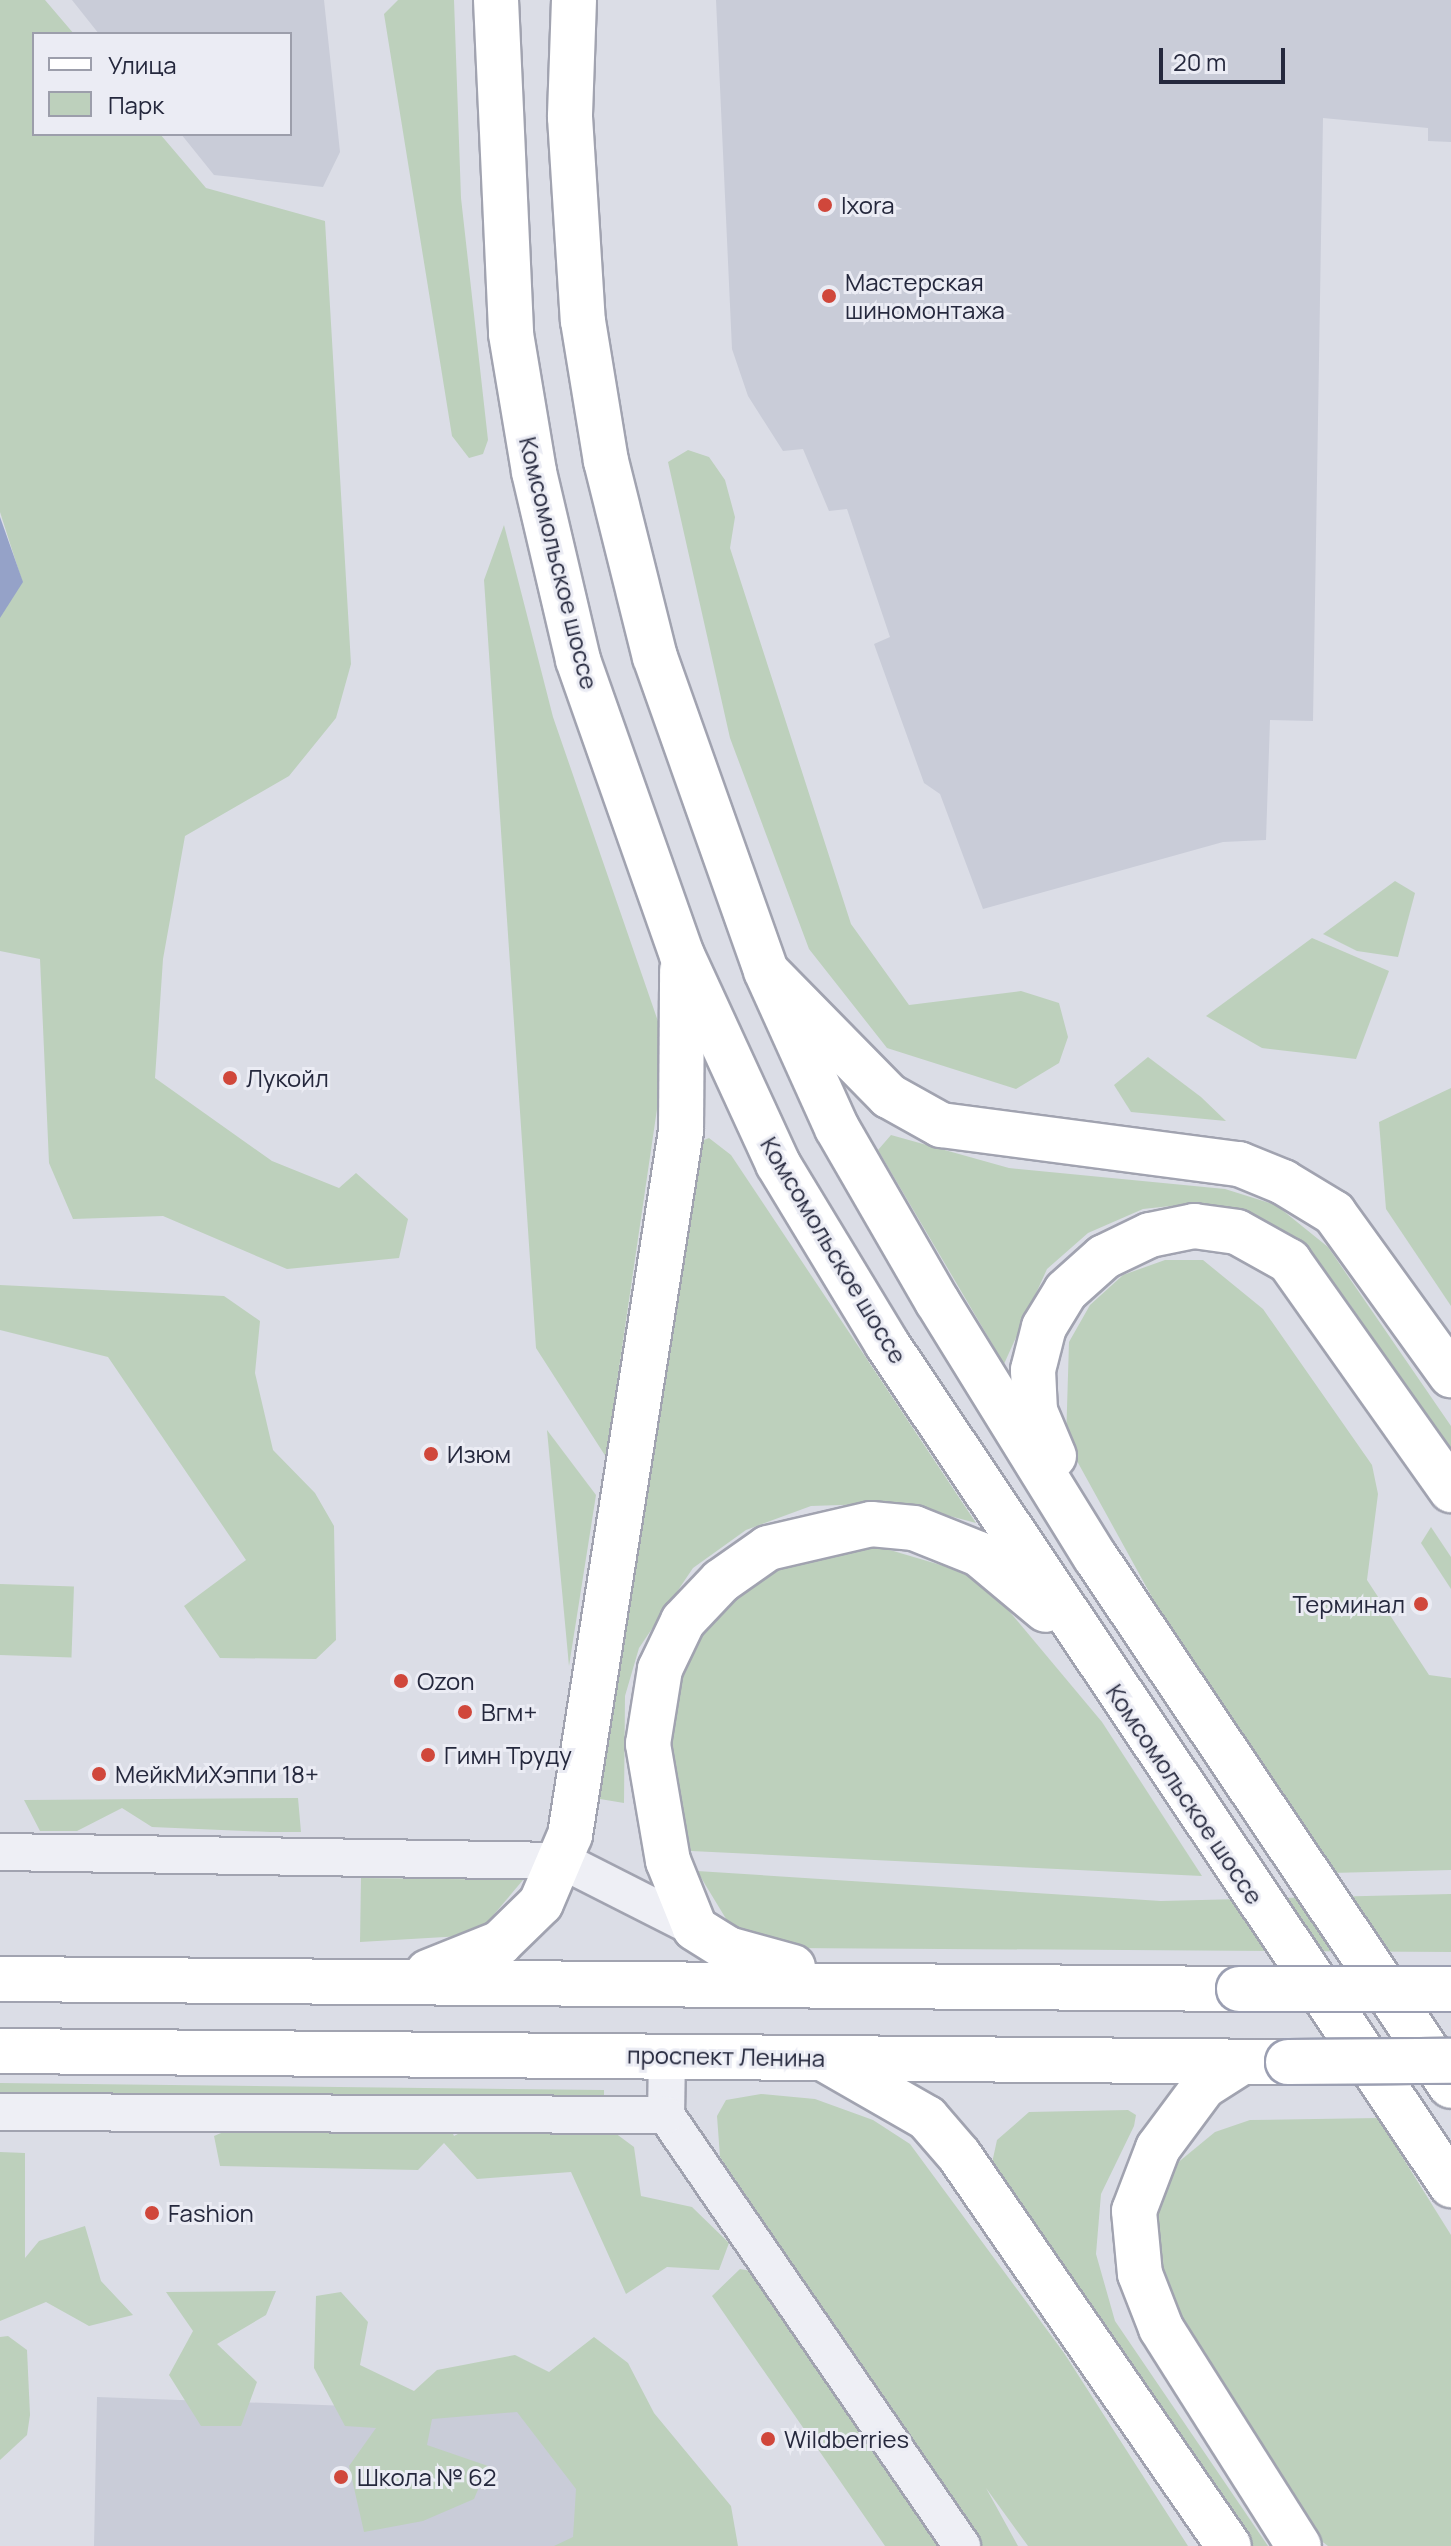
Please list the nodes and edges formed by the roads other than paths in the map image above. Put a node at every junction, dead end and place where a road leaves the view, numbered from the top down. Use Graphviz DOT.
graph roads {
  1 [pos="496,0"];
  2 [pos="574,0"];
  3 [pos="682,955"];
  4 [pos="766,971"];
  5 [pos="1451,1375"];
  6 [pos="1451,1490"];
  7 [pos="1096,1558"];
  8 [pos="1082,1640"];
  9 [pos="0,1852"];
  10 [pos="563,1861"];
  11 [pos="695,1928"];
  12 [pos="0,1979"];
  13 [pos="407,1980"];
  14 [pos="849,1982"];
  15 [pos="1451,1989"];
  16 [pos="0,2051"];
  17 [pos="667,2054"];
  18 [pos="824,2059"];
  19 [pos="1451,2061"];
  20 [pos="1242,2062"];
  21 [pos="1451,2086"];
  22 [pos="0,2112"];
  23 [pos="666,2115"];
  24 [pos="1451,2185"];
  25 [pos="962,2546"];
  26 [pos="1229,2546"];
  27 [pos="1299,2546"];
  1 -- 3 [label="main road, Комсомольское шоссе"];
  2 -- 4 [label="main road"];
  3 -- 8 [label="main road, Комсомольское шоссе"];
  3 -- 10 [label="main road"];
  4 -- 5 [label="main road"];
  4 -- 7 [label="main road"];
  6 -- 7 [label="main road"];
  7 -- 21 [label="main road"];
  8 -- 11 [label="main road"];
  8 -- 24 [label="main road, Комсомольское шоссе"];
  9 -- 10 [label="street"];
  10 -- 11 [label="street"];
  10 -- 13 [label="main road"];
  11 -- 14 [label="main road"];
  12 -- 13 [label="main road"];
  13 -- 14 [label="main road"];
  14 -- 15 [label="main road, bridge"];
  16 -- 17 [label="main road, проспект Ленина"];
  17 -- 18 [label="main road, проспект Ленина"];
  17 -- 23 [label="street"];
  18 -- 20 [label="main road, проспект Ленина"];
  18 -- 26 [label="main road"];
  19 -- 20 [label="main road, проспект Ленина, bridge"];
  20 -- 27 [label="main road"];
  22 -- 23 [label="street"];
  23 -- 25 [label="street"];
}
